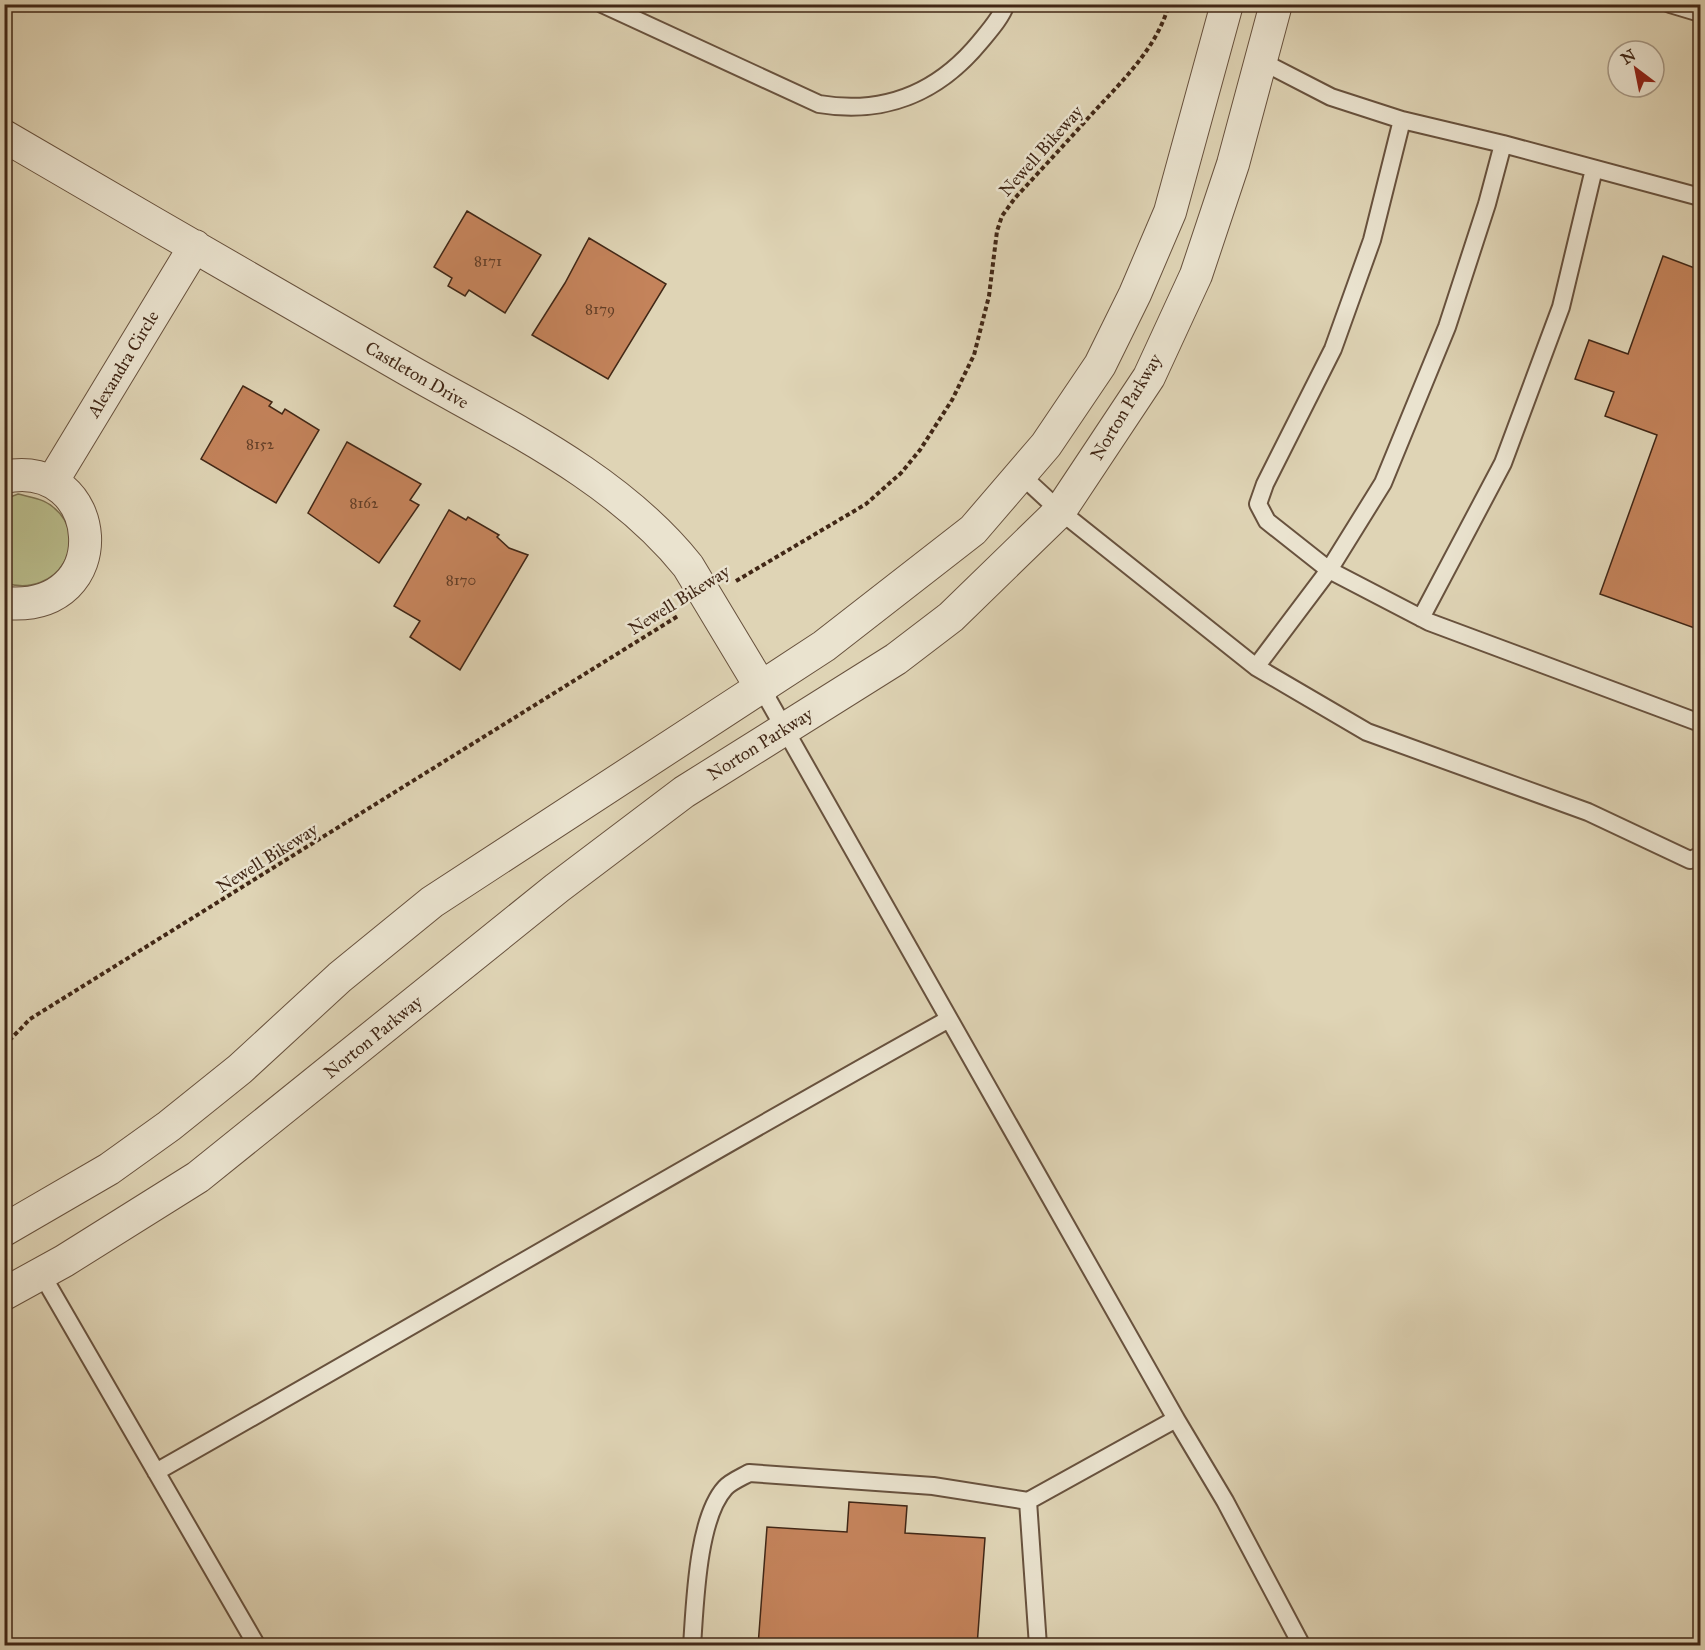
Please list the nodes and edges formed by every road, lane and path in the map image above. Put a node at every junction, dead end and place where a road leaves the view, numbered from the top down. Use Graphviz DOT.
graph roads {
  1 [pos="602,4"];
  2 [pos="1006,4"];
  3 [pos="1169,4"];
  4 [pos="1227,4"];
  5 [pos="1276,4"];
  6 [pos="1670,4"];
  7 [pos="1701,13"];
  8 [pos="1261,60"];
  9 [pos="1402,120"];
  10 [pos="4,136"];
  11 [pos="1503,144"];
  12 [pos="1594,168"];
  13 [pos="1701,198"];
  14 [pos="195,246"];
  15 [pos="1021,475"];
  16 [pos="4,477"];
  17 [pos="52,482"];
  18 [pos="1060,511"];
  19 [pos="1329,570"];
  20 [pos="707,598"];
  21 [pos="4,603"];
  22 [pos="1421,618"];
  23 [pos="1257,667"];
  24 [pos="762,689"];
  25 [pos="1701,723"];
  26 [pos="784,728"];
  27 [pos="1701,856"];
  28 [pos="949,1019"];
  29 [pos="4,1046"];
  30 [pos="4,1230"];
  31 [pos="41,1273"];
  32 [pos="4,1294"];
  33 [pos="1176,1419"];
  34 [pos="156,1472"];
  35 [pos="1028,1501"];
  36 [pos="257,1646"];
  37 [pos="692,1646"];
  38 [pos="1038,1646"];
  39 [pos="1302,1646"];
  1 -- 2 [label="lane"];
  3 -- 20 [label="path, Newell Bikeway"];
  4 -- 15 [label="street"];
  5 -- 8 [label="street, Norton Parkway"];
  6 -- 7 [label="lane"];
  8 -- 9 [label="lane"];
  8 -- 18 [label="street, Norton Parkway"];
  9 -- 11 [label="lane"];
  9 -- 19 [label="lane"];
  10 -- 14 [label="street, Castleton Drive"];
  11 -- 12 [label="lane"];
  11 -- 19 [label="lane"];
  12 -- 13 [label="lane"];
  12 -- 22 [label="lane"];
  14 -- 17 [label="street, Alexandra Circle"];
  14 -- 20 [label="street, Castleton Drive"];
  15 -- 18 [label="lane"];
  15 -- 24 [label="street"];
  16 -- 17 [label="street"];
  17 -- 21 [label="street"];
  18 -- 23 [label="lane"];
  18 -- 26 [label="street, Norton Parkway"];
  19 -- 22 [label="lane"];
  19 -- 23 [label="lane"];
  20 -- 24 [label="street, Castleton Drive"];
  20 -- 29 [label="path, Newell Bikeway"];
  22 -- 25 [label="lane"];
  23 -- 27 [label="lane"];
  24 -- 26 [label="lane"];
  24 -- 30 [label="street"];
  26 -- 28 [label="lane"];
  26 -- 31 [label="street, Norton Parkway"];
  28 -- 33 [label="lane"];
  28 -- 34 [label="lane"];
  31 -- 32 [label="street, Norton Parkway"];
  31 -- 34 [label="lane"];
  33 -- 35 [label="lane"];
  33 -- 39 [label="lane"];
  34 -- 36 [label="lane"];
  35 -- 37 [label="lane"];
  35 -- 38 [label="lane"];
}
